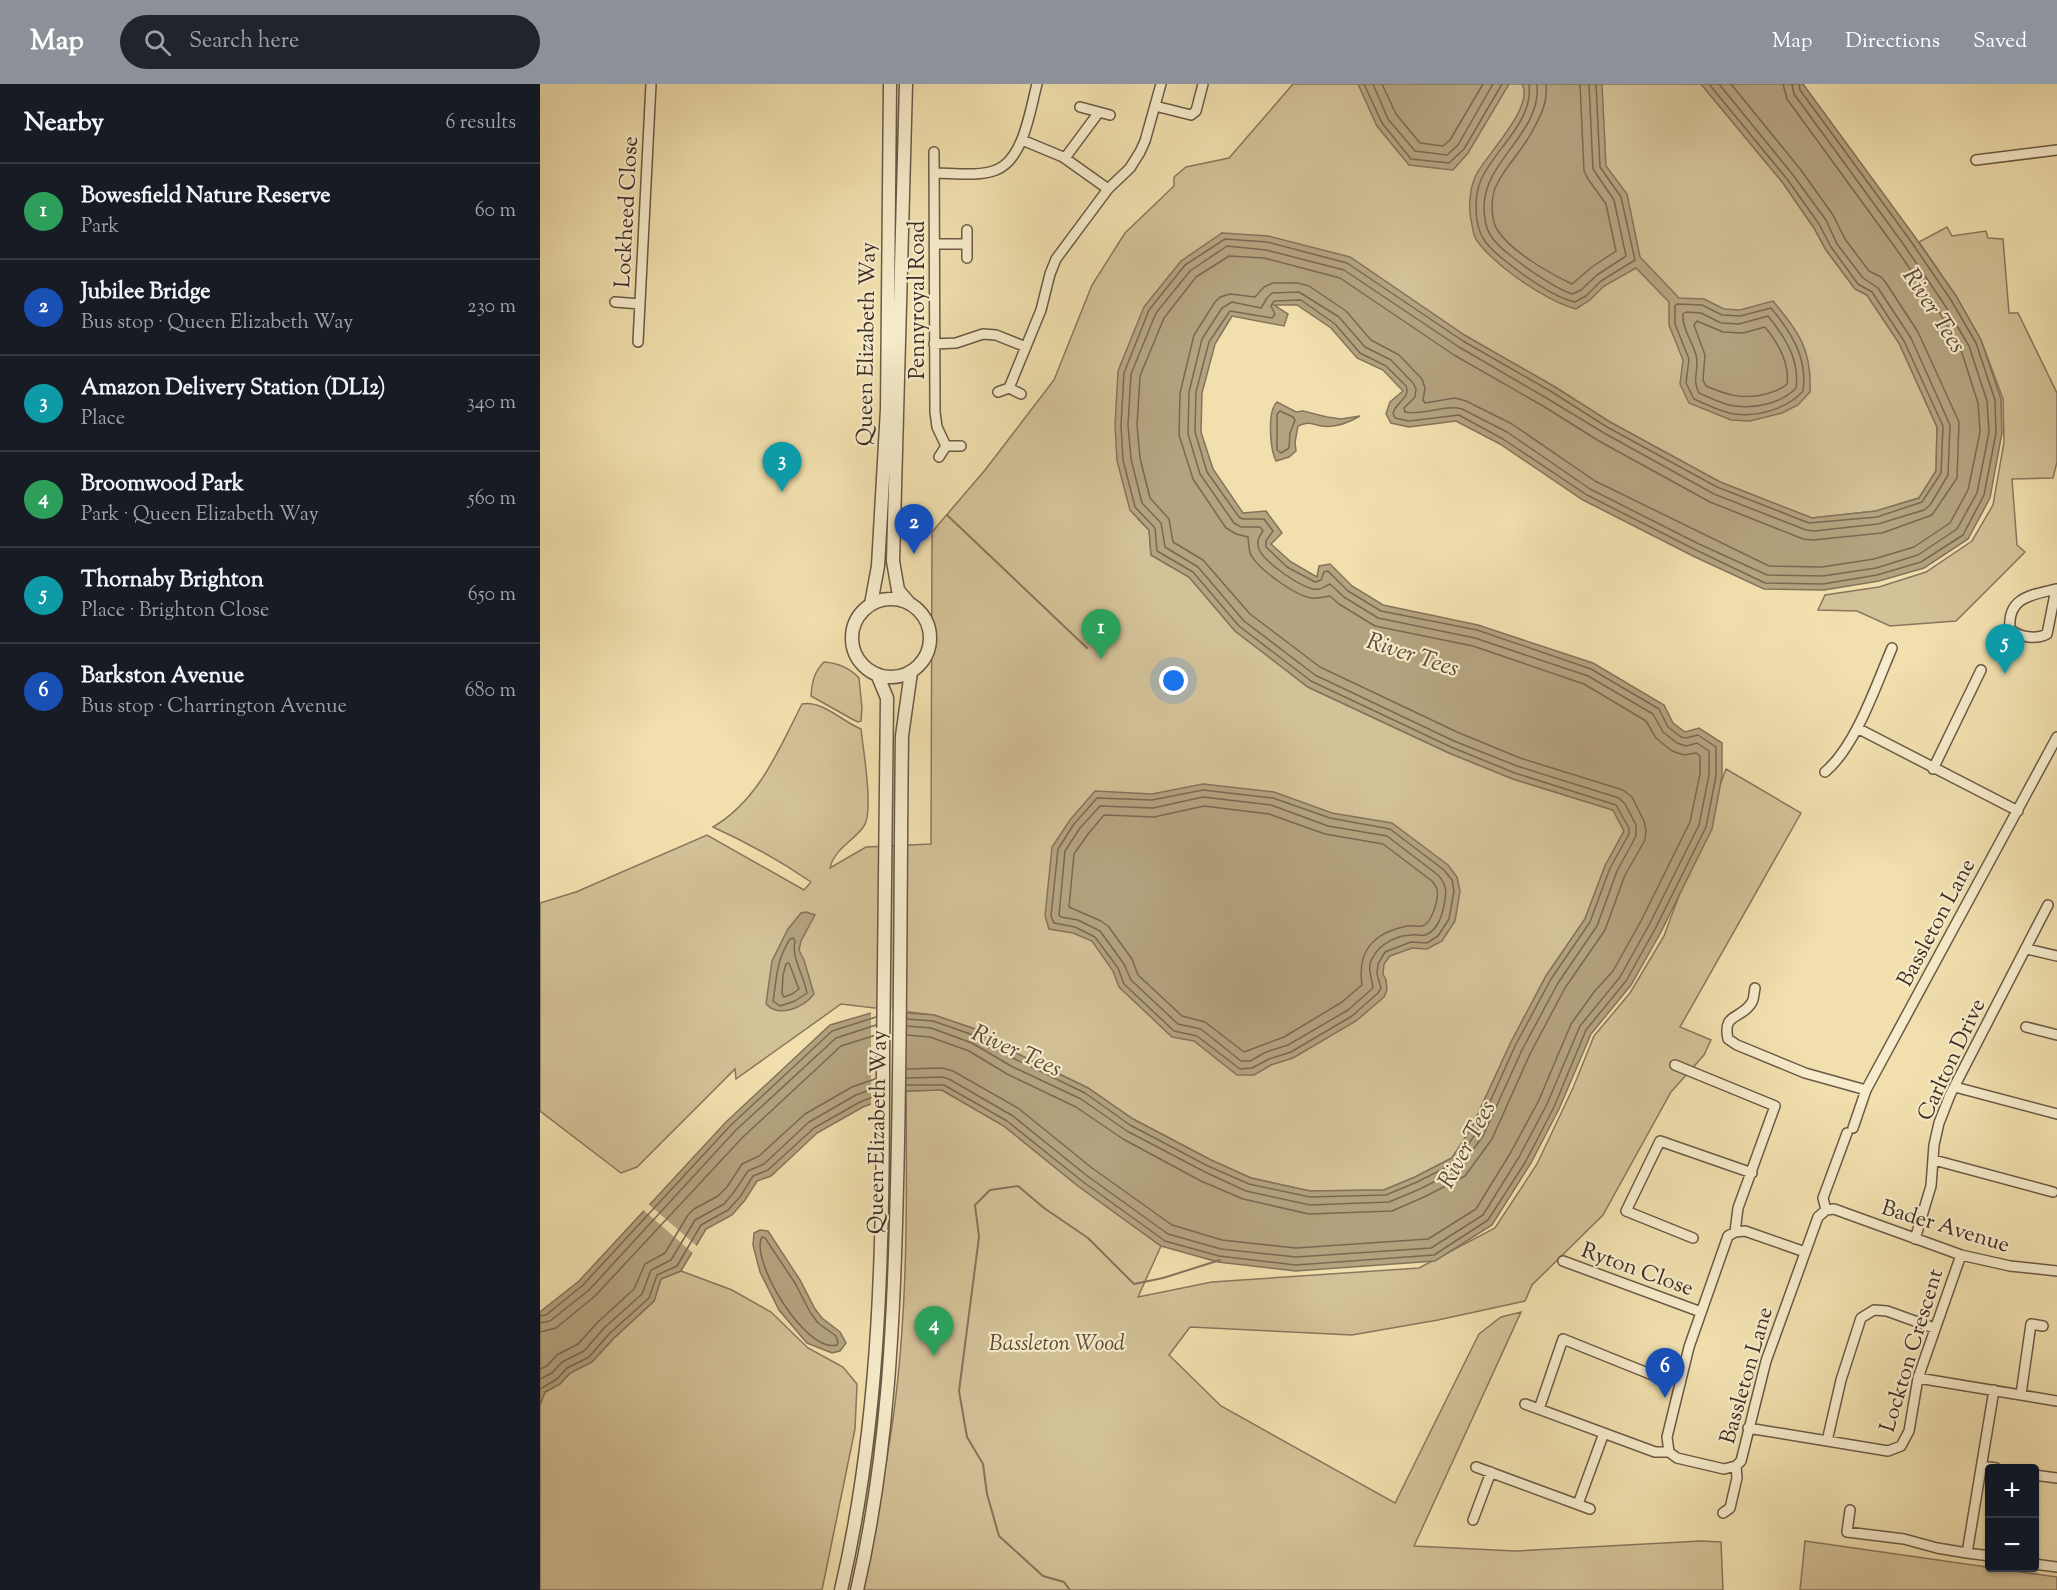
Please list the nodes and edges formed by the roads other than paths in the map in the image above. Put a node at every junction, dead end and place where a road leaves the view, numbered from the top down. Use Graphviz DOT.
graph roads {
  1 [pos="651,84"];
  2 [pos="890,84"];
  3 [pos="906,84"];
  4 [pos="1037,84"];
  5 [pos="1161,84"];
  6 [pos="1203,84"];
  7 [pos="1155,106"];
  8 [pos="1080,107"];
  9 [pos="1099,112"];
  10 [pos="1110,115"];
  11 [pos="1022,140"];
  12 [pos="2057,150"];
  13 [pos="934,152"];
  14 [pos="1065,158"];
  15 [pos="1976,160"];
  16 [pos="935,173"];
  17 [pos="1108,189"];
  18 [pos="967,230"];
  19 [pos="936,244"];
  20 [pos="967,244"];
  21 [pos="967,258"];
  22 [pos="615,302"];
  23 [pos="640,304"];
  24 [pos="638,342"];
  25 [pos="934,344"];
  26 [pos="1026,347"];
  27 [pos="1009,388"];
  28 [pos="998,392"];
  29 [pos="1021,394"];
  30 [pos="946,446"];
  31 [pos="962,446"];
  32 [pos="939,457"];
  33 [pos="2057,589"];
  34 [pos="909,603"];
  35 [pos="871,604"];
  36 [pos="1892,648"];
  37 [pos="1981,670"];
  38 [pos="911,672"];
  39 [pos="877,674"];
  40 [pos="1857,728"];
  41 [pos="2056,740"];
  42 [pos="1934,769"];
  43 [pos="1825,772"];
  44 [pos="2018,811"];
  45 [pos="2048,905"];
  46 [pos="2027,949"];
  47 [pos="2057,956"];
  48 [pos="1755,988"];
  49 [pos="1752,1003"];
  50 [pos="1763,1007"];
  51 [pos="2026,1027"];
  52 [pos="2057,1035"];
  53 [pos="1675,1065"];
  54 [pos="1955,1087"];
  55 [pos="1866,1090"];
  56 [pos="2057,1114"];
  57 [pos="1934,1160"];
  58 [pos="1752,1173"];
  59 [pos="2053,1192"];
  60 [pos="1826,1210"];
  61 [pos="1735,1232"];
  62 [pos="1694,1238"];
  63 [pos="1915,1239"];
  64 [pos="1805,1252"];
  65 [pos="1961,1255"];
  66 [pos="1563,1261"];
  67 [pos="2057,1270"];
  68 [pos="1701,1312"];
  69 [pos="2043,1326"];
  70 [pos="1934,1328"];
  71 [pos="1655,1362"];
  72 [pos="1651,1374"];
  73 [pos="1660,1377"];
  74 [pos="1918,1378"];
  75 [pos="1994,1390"];
  76 [pos="2021,1394"];
  77 [pos="2057,1401"];
  78 [pos="1525,1404"];
  79 [pos="1539,1409"];
  80 [pos="1748,1428"];
  81 [pos="1604,1433"];
  82 [pos="1827,1441"];
  83 [pos="1669,1452"];
  84 [pos="1736,1466"];
  85 [pos="1982,1466"];
  86 [pos="1985,1466"];
  87 [pos="1476,1467"];
  88 [pos="1491,1472"];
  89 [pos="2039,1476"];
  90 [pos="2057,1478"];
  91 [pos="1578,1504"];
  92 [pos="1590,1509"];
  93 [pos="1850,1510"];
  94 [pos="1723,1513"];
  95 [pos="1473,1520"];
  96 [pos="1967,1553"];
  97 [pos="1985,1555"];
  98 [pos="2039,1565"];
  99 [pos="2057,1567"];
  100 [pos="841,1590"];
  101 [pos="857,1590"];
  1 -- 23 [label="street, Lockheed Close"];
  2 -- 35 [label="street, Queen Elizabeth Way"];
  3 -- 34 [label="street, Queen Elizabeth Way"];
  4 -- 11 [label="street"];
  5 -- 7 [label="street"];
  6 -- 7 [label="street"];
  7 -- 17 [label="street"];
  8 -- 9 [label="street"];
  9 -- 10 [label="street"];
  9 -- 14 [label="street"];
  11 -- 14 [label="street"];
  11 -- 16 [label="street"];
  12 -- 15 [label="street"];
  13 -- 16 [label="street, Pennyroyal Road"];
  14 -- 17 [label="street"];
  16 -- 19 [label="street, Pennyroyal Road"];
  17 -- 26 [label="street"];
  18 -- 20 [label="street"];
  19 -- 20 [label="street"];
  19 -- 25 [label="street, Pennyroyal Road"];
  20 -- 21 [label="street"];
  22 -- 23 [label="street"];
  23 -- 24 [label="street, Lockheed Close"];
  25 -- 26 [label="street"];
  25 -- 30 [label="street, Pennyroyal Road"];
  26 -- 27 [label="street"];
  27 -- 28 [label="street"];
  27 -- 29 [label="street"];
  30 -- 31 [label="street"];
  30 -- 32 [label="street"];
  33 -- 33 [label="street"];
  34 -- 35 [label="street"];
  34 -- 38 [label="street"];
  35 -- 39 [label="street"];
  36 -- 40 [label="street"];
  37 -- 42 [label="street"];
  38 -- 39 [label="street"];
  38 -- 101 [label="street, Queen Elizabeth Way"];
  39 -- 100 [label="street, Queen Elizabeth Way"];
  40 -- 42 [label="street"];
  40 -- 43 [label="street"];
  41 -- 44 [label="street, Bassleton Lane"];
  42 -- 44 [label="street"];
  44 -- 55 [label="street, Bassleton Lane"];
  45 -- 46 [label="street, Carlton Drive"];
  46 -- 47 [label="street"];
  46 -- 54 [label="street, Carlton Drive"];
  48 -- 49 [label="street"];
  49 -- 50 [label="street"];
  49 -- 55 [label="street"];
  51 -- 52 [label="street"];
  53 -- 58 [label="street"];
  54 -- 56 [label="street"];
  54 -- 57 [label="street, Carlton Drive"];
  55 -- 60 [label="street, Bassleton Lane"];
  57 -- 59 [label="street"];
  57 -- 63 [label="street, Carlton Drive"];
  58 -- 61 [label="street"];
  58 -- 62 [label="street"];
  60 -- 63 [label="street, Bader Avenue"];
  60 -- 64 [label="street, Bassleton Lane"];
  61 -- 64 [label="street"];
  61 -- 68 [label="street"];
  63 -- 65 [label="street, Bader Avenue"];
  64 -- 80 [label="street, Bassleton Lane"];
  65 -- 67 [label="street, Bader Avenue"];
  65 -- 70 [label="street, Lockton Crescent"];
  66 -- 68 [label="street, Ryton Close"];
  68 -- 83 [label="street"];
  69 -- 76 [label="street"];
  70 -- 74 [label="street, Lockton Crescent"];
  70 -- 82 [label="street"];
  71 -- 72 [label="street"];
  72 -- 73 [label="street"];
  72 -- 79 [label="street"];
  74 -- 75 [label="street"];
  74 -- 82 [label="street, Lockton Crescent"];
  75 -- 76 [label="street"];
  75 -- 85 [label="street"];
  76 -- 77 [label="street"];
  78 -- 79 [label="street"];
  79 -- 81 [label="street"];
  80 -- 82 [label="street, Lockton Crescent"];
  80 -- 84 [label="street, Bassleton Lane"];
  81 -- 83 [label="street"];
  81 -- 91 [label="street"];
  83 -- 84 [label="street"];
  84 -- 94 [label="street, Bassleton Lane"];
  85 -- 86 [label="street"];
  85 -- 96 [label="street"];
  87 -- 88 [label="street"];
  88 -- 91 [label="street"];
  88 -- 95 [label="street"];
  89 -- 90 [label="street"];
  91 -- 92 [label="street"];
  93 -- 96 [label="street"];
  96 -- 97 [label="street"];
  98 -- 99 [label="street"];
}
